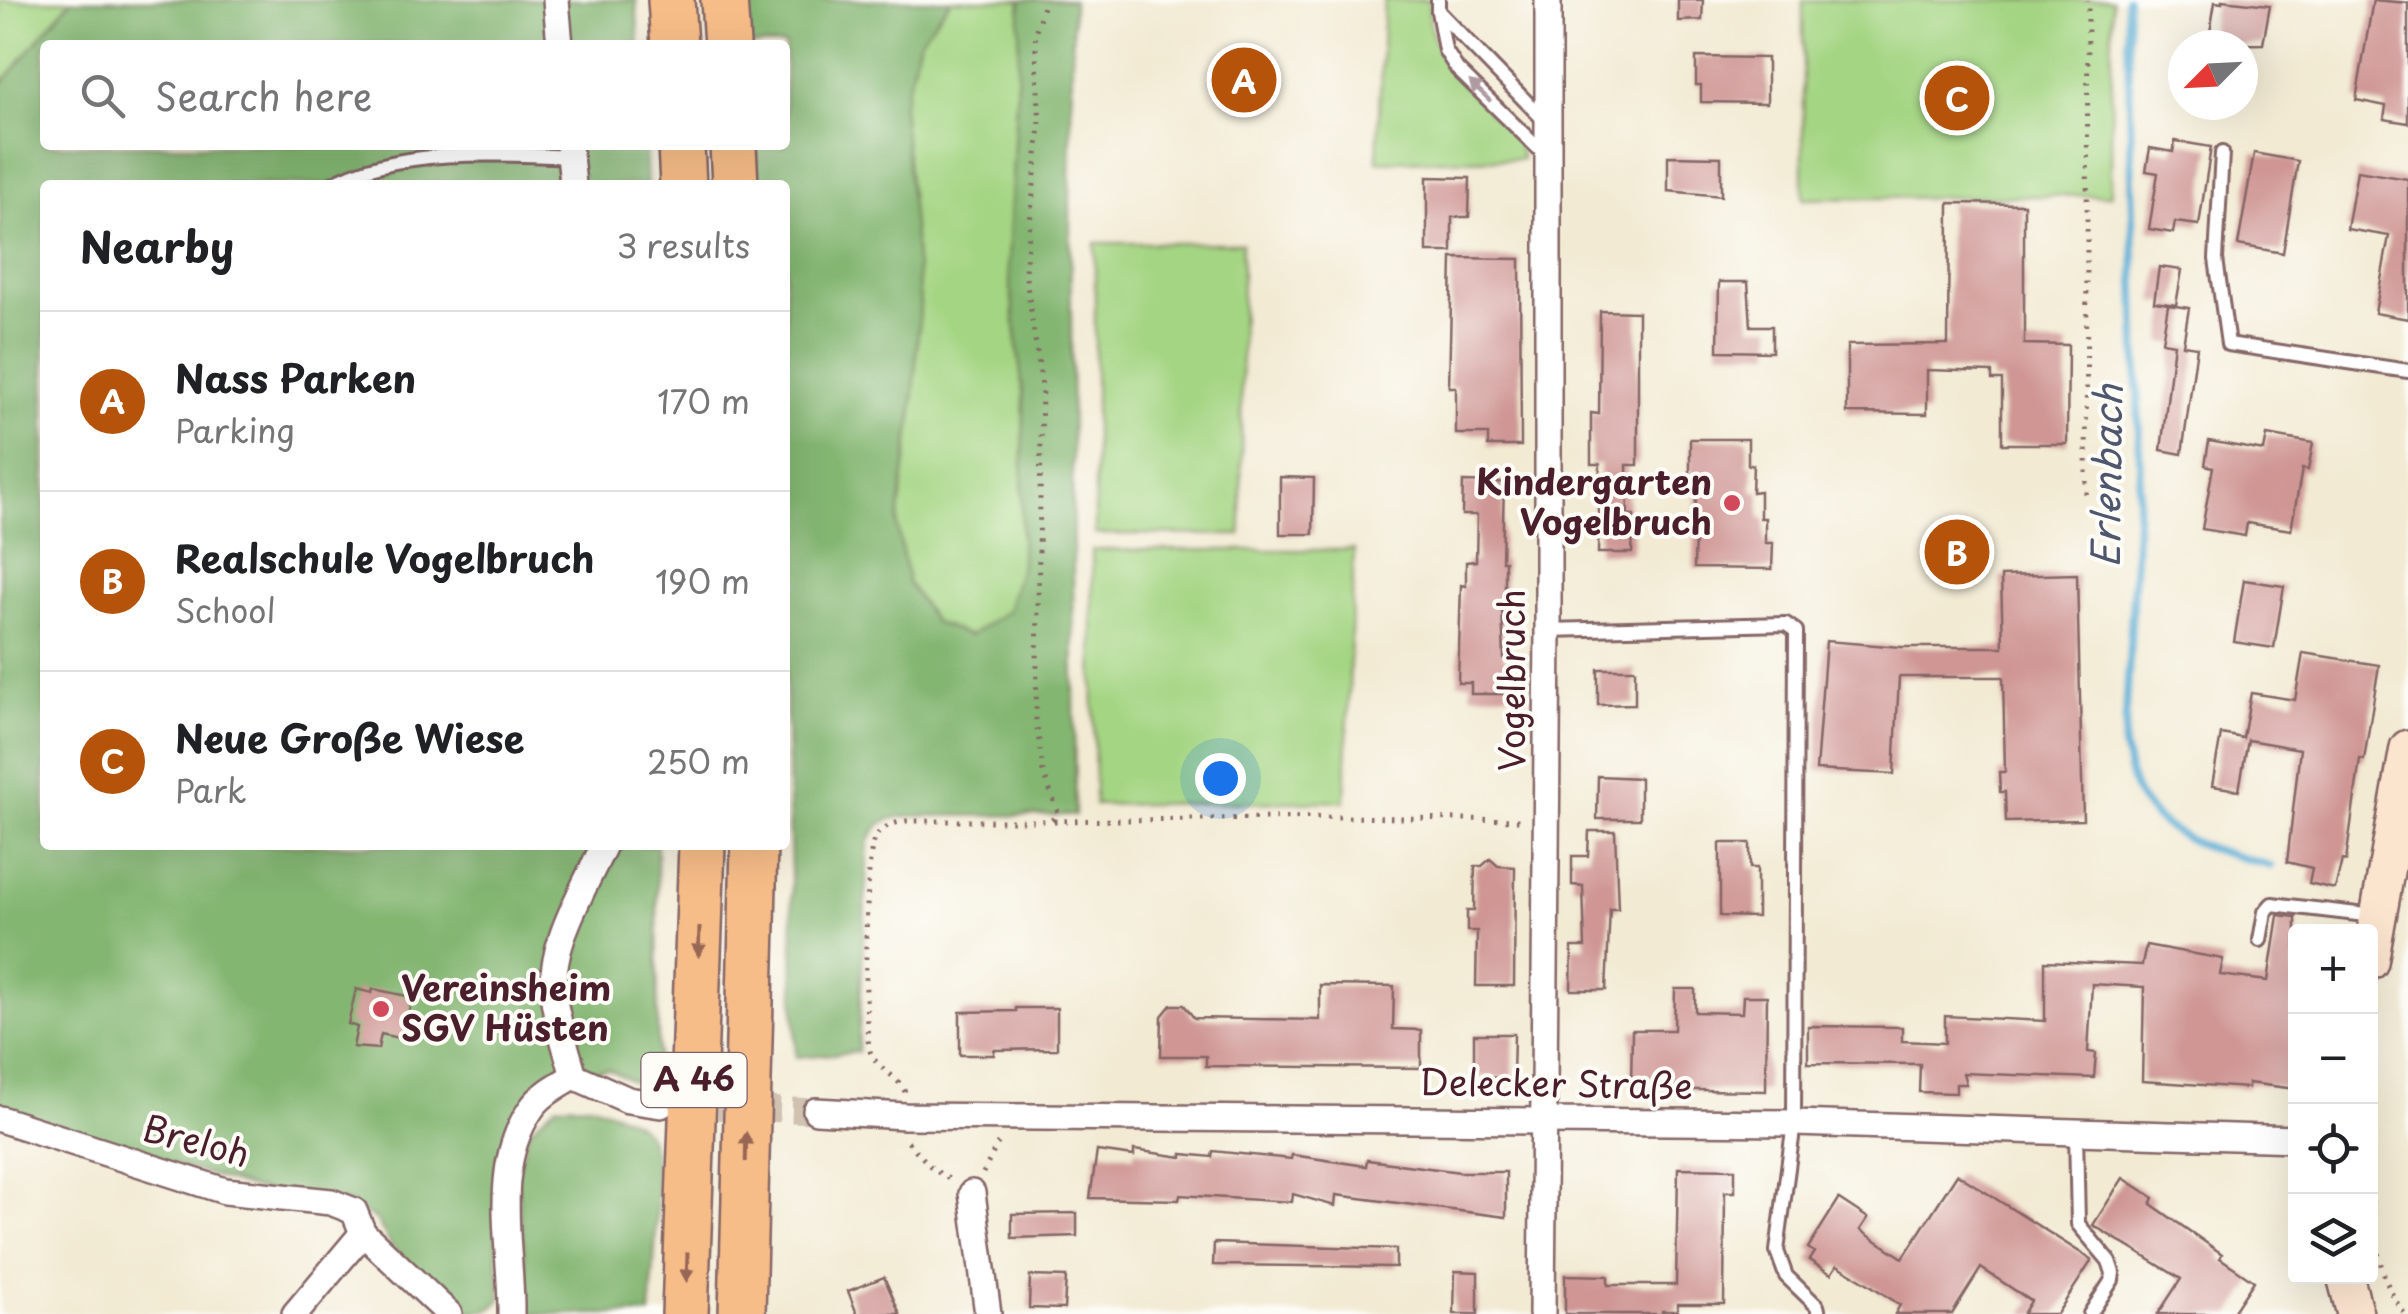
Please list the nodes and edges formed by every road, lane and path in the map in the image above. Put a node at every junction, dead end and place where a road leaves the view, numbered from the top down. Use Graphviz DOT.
graph roads {
  1 [pos="556,0"];
  2 [pos="671,0"];
  3 [pos="724,0"];
  4 [pos="1044,0"];
  5 [pos="1548,0"];
  6 [pos="2088,0"];
  7 [pos="1438,6"];
  8 [pos="560,40"];
  9 [pos="674,40"];
  10 [pos="727,40"];
  11 [pos="1546,122"];
  12 [pos="680,150"];
  13 [pos="733,150"];
  14 [pos="570,151"];
  15 [pos="2222,153"];
  16 [pos="1547,157"];
  17 [pos="339,180"];
  18 [pos="573,180"];
  19 [pos="683,180"];
  20 [pos="735,180"];
  21 [pos="2408,371"];
  22 [pos="2086,494"];
  23 [pos="1548,630"];
  24 [pos="2408,748"];
  25 [pos="1547,820"];
  26 [pos="1051,821"];
  27 [pos="602,850"];
  28 [pos="702,850"];
  29 [pos="754,850"];
  30 [pos="2378,917"];
  31 [pos="2377,924"];
  32 [pos="2260,940"];
  33 [pos="574,1076"];
  34 [pos="661,1105"];
  35 [pos="816,1110"];
  36 [pos="1008,1115"];
  37 [pos="906,1116"];
  38 [pos="0,1119"];
  39 [pos="1544,1120"];
  40 [pos="1794,1123"];
  41 [pos="2076,1132"];
  42 [pos="2288,1139"];
  43 [pos="972,1193"];
  44 [pos="2371,1194"];
  45 [pos="363,1233"];
  46 [pos="2347,1284"];
  47 [pos="296,1314"];
  48 [pos="449,1314"];
  49 [pos="512,1314"];
  50 [pos="686,1314"];
  51 [pos="742,1314"];
  52 [pos="988,1314"];
  53 [pos="1542,1314"];
  54 [pos="1819,1314"];
  55 [pos="2090,1314"];
  56 [pos="2355,1314"];
  57 [pos="2405,1314"];
  1 -- 8 [label="street"];
  2 -- 9 [label="highway"];
  3 -- 10 [label="highway"];
  4 -- 26 [label="path"];
  5 -- 11 [label="street, Vogelbruch"];
  6 -- 22 [label="path"];
  7 -- 11 [label="lane"];
  16 -- 7 [label="lane, one-way"];
  11 -- 16 [label="street, Vogelbruch"];
  12 -- 19 [label="highway"];
  13 -- 20 [label="highway"];
  14 -- 17 [label="lane"];
  14 -- 18 [label="street"];
  15 -- 21 [label="lane"];
  16 -- 23 [label="street, Vogelbruch"];
  23 -- 25 [label="street, Vogelbruch"];
  23 -- 40 [label="lane"];
  24 -- 30 [label="street"];
  25 -- 26 [label="path"];
  25 -- 39 [label="street, Vogelbruch"];
  26 -- 37 [label="path"];
  27 -- 33 [label="street"];
  28 -- 50 [label="highway, A 46, one-way"];
  51 -- 29 [label="highway, A 46, one-way"];
  30 -- 31 [label="street"];
  30 -- 32 [label="lane"];
  33 -- 34 [label="street"];
  33 -- 49 [label="street"];
  35 -- 37 [label="street, Delecker Straße"];
  36 -- 37 [label="street, Delecker Straße"];
  36 -- 39 [label="street, Delecker Straße"];
  36 -- 43 [label="path"];
  37 -- 43 [label="path"];
  38 -- 45 [label="street, Breloh"];
  39 -- 40 [label="street, Delecker Straße"];
  39 -- 53 [label="street, Vogelbruch"];
  40 -- 41 [label="street, Delecker Straße"];
  40 -- 54 [label="lane"];
  41 -- 42 [label="street, Delecker Straße"];
  41 -- 55 [label="lane"];
  43 -- 52 [label="street"];
  44 -- 57 [label="path"];
  45 -- 47 [label="street"];
  45 -- 48 [label="street, Breloh"];
  46 -- 56 [label="street"];
}
